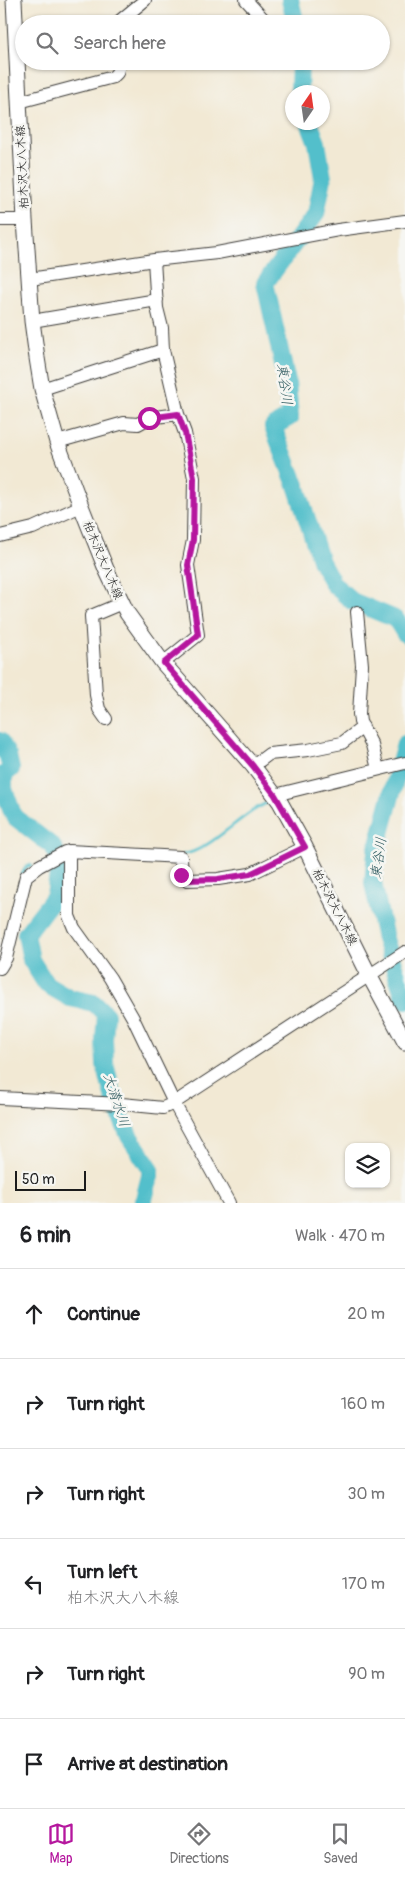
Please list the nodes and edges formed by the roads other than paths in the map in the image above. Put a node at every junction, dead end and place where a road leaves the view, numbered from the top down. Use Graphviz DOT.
graph roads {
  1 [pos="14,0"];
  2 [pos="145,0"];
  3 [pos="246,0"];
  4 [pos="16,15"];
  5 [pos="127,15"];
  6 [pos="260,15"];
  7 [pos="20,70"];
  8 [pos="118,70"];
  9 [pos="19,102"];
  10 [pos="0,220"];
  11 [pos="25,220"];
  12 [pos="405,221"];
  13 [pos="154,260"];
  14 [pos="30,279"];
  15 [pos="157,300"];
  16 [pos="32,321"];
  17 [pos="163,350"];
  18 [pos="42,389"];
  19 [pos="178,414"];
  20 [pos="57,442"];
  21 [pos="81,506"];
  22 [pos="0,536"];
  23 [pos="122,603"];
  24 [pos="357,612"];
  25 [pos="164,663"];
  26 [pos="106,719"];
  27 [pos="363,727"];
  28 [pos="405,763"];
  29 [pos="253,766"];
  30 [pos="380,768"];
  31 [pos="275,795"];
  32 [pos="305,847"];
  33 [pos="67,851"];
  34 [pos="402,954"];
  35 [pos="0,968"];
  36 [pos="369,975"];
  37 [pos="405,1042"];
  38 [pos="0,1098"];
  39 [pos="174,1103"];
  40 [pos="229,1203"];
  1 -- 4 [label="main road, 柏木沢大八木線"];
  2 -- 5 [label="street"];
  3 -- 6 [label="street"];
  7 -- 9 [label="main road, 柏木沢大八木線"];
  8 -- 9 [label="street"];
  9 -- 11 [label="main road, 柏木沢大八木線"];
  10 -- 11 [label="street"];
  11 -- 14 [label="main road, 柏木沢大八木線"];
  12 -- 13 [label="street"];
  13 -- 14 [label="street"];
  13 -- 15 [label="street"];
  14 -- 16 [label="main road, 柏木沢大八木線"];
  15 -- 16 [label="street"];
  15 -- 17 [label="street"];
  16 -- 18 [label="main road, 柏木沢大八木線"];
  17 -- 18 [label="street"];
  17 -- 19 [label="street"];
  18 -- 20 [label="main road, 柏木沢大八木線"];
  19 -- 20 [label="street"];
  19 -- 25 [label="street"];
  20 -- 21 [label="main road, 柏木沢大八木線"];
  21 -- 22 [label="street"];
  21 -- 23 [label="main road, 柏木沢大八木線"];
  23 -- 25 [label="main road, 柏木沢大八木線"];
  23 -- 26 [label="street"];
  24 -- 27 [label="street"];
  25 -- 29 [label="main road, 柏木沢大八木線"];
  27 -- 29 [label="street"];
  27 -- 30 [label="street"];
  28 -- 30 [label="street"];
  29 -- 31 [label="main road, 柏木沢大八木線"];
  30 -- 31 [label="street"];
  31 -- 32 [label="main road, 柏木沢大八木線"];
  32 -- 33 [label="street"];
  32 -- 36 [label="main road, 柏木沢大八木線"];
  33 -- 35 [label="street"];
  33 -- 39 [label="street"];
  34 -- 36 [label="street"];
  36 -- 37 [label="main road, 柏木沢大八木線"];
  36 -- 39 [label="street"];
  38 -- 39 [label="street"];
  39 -- 40 [label="street"];
}
